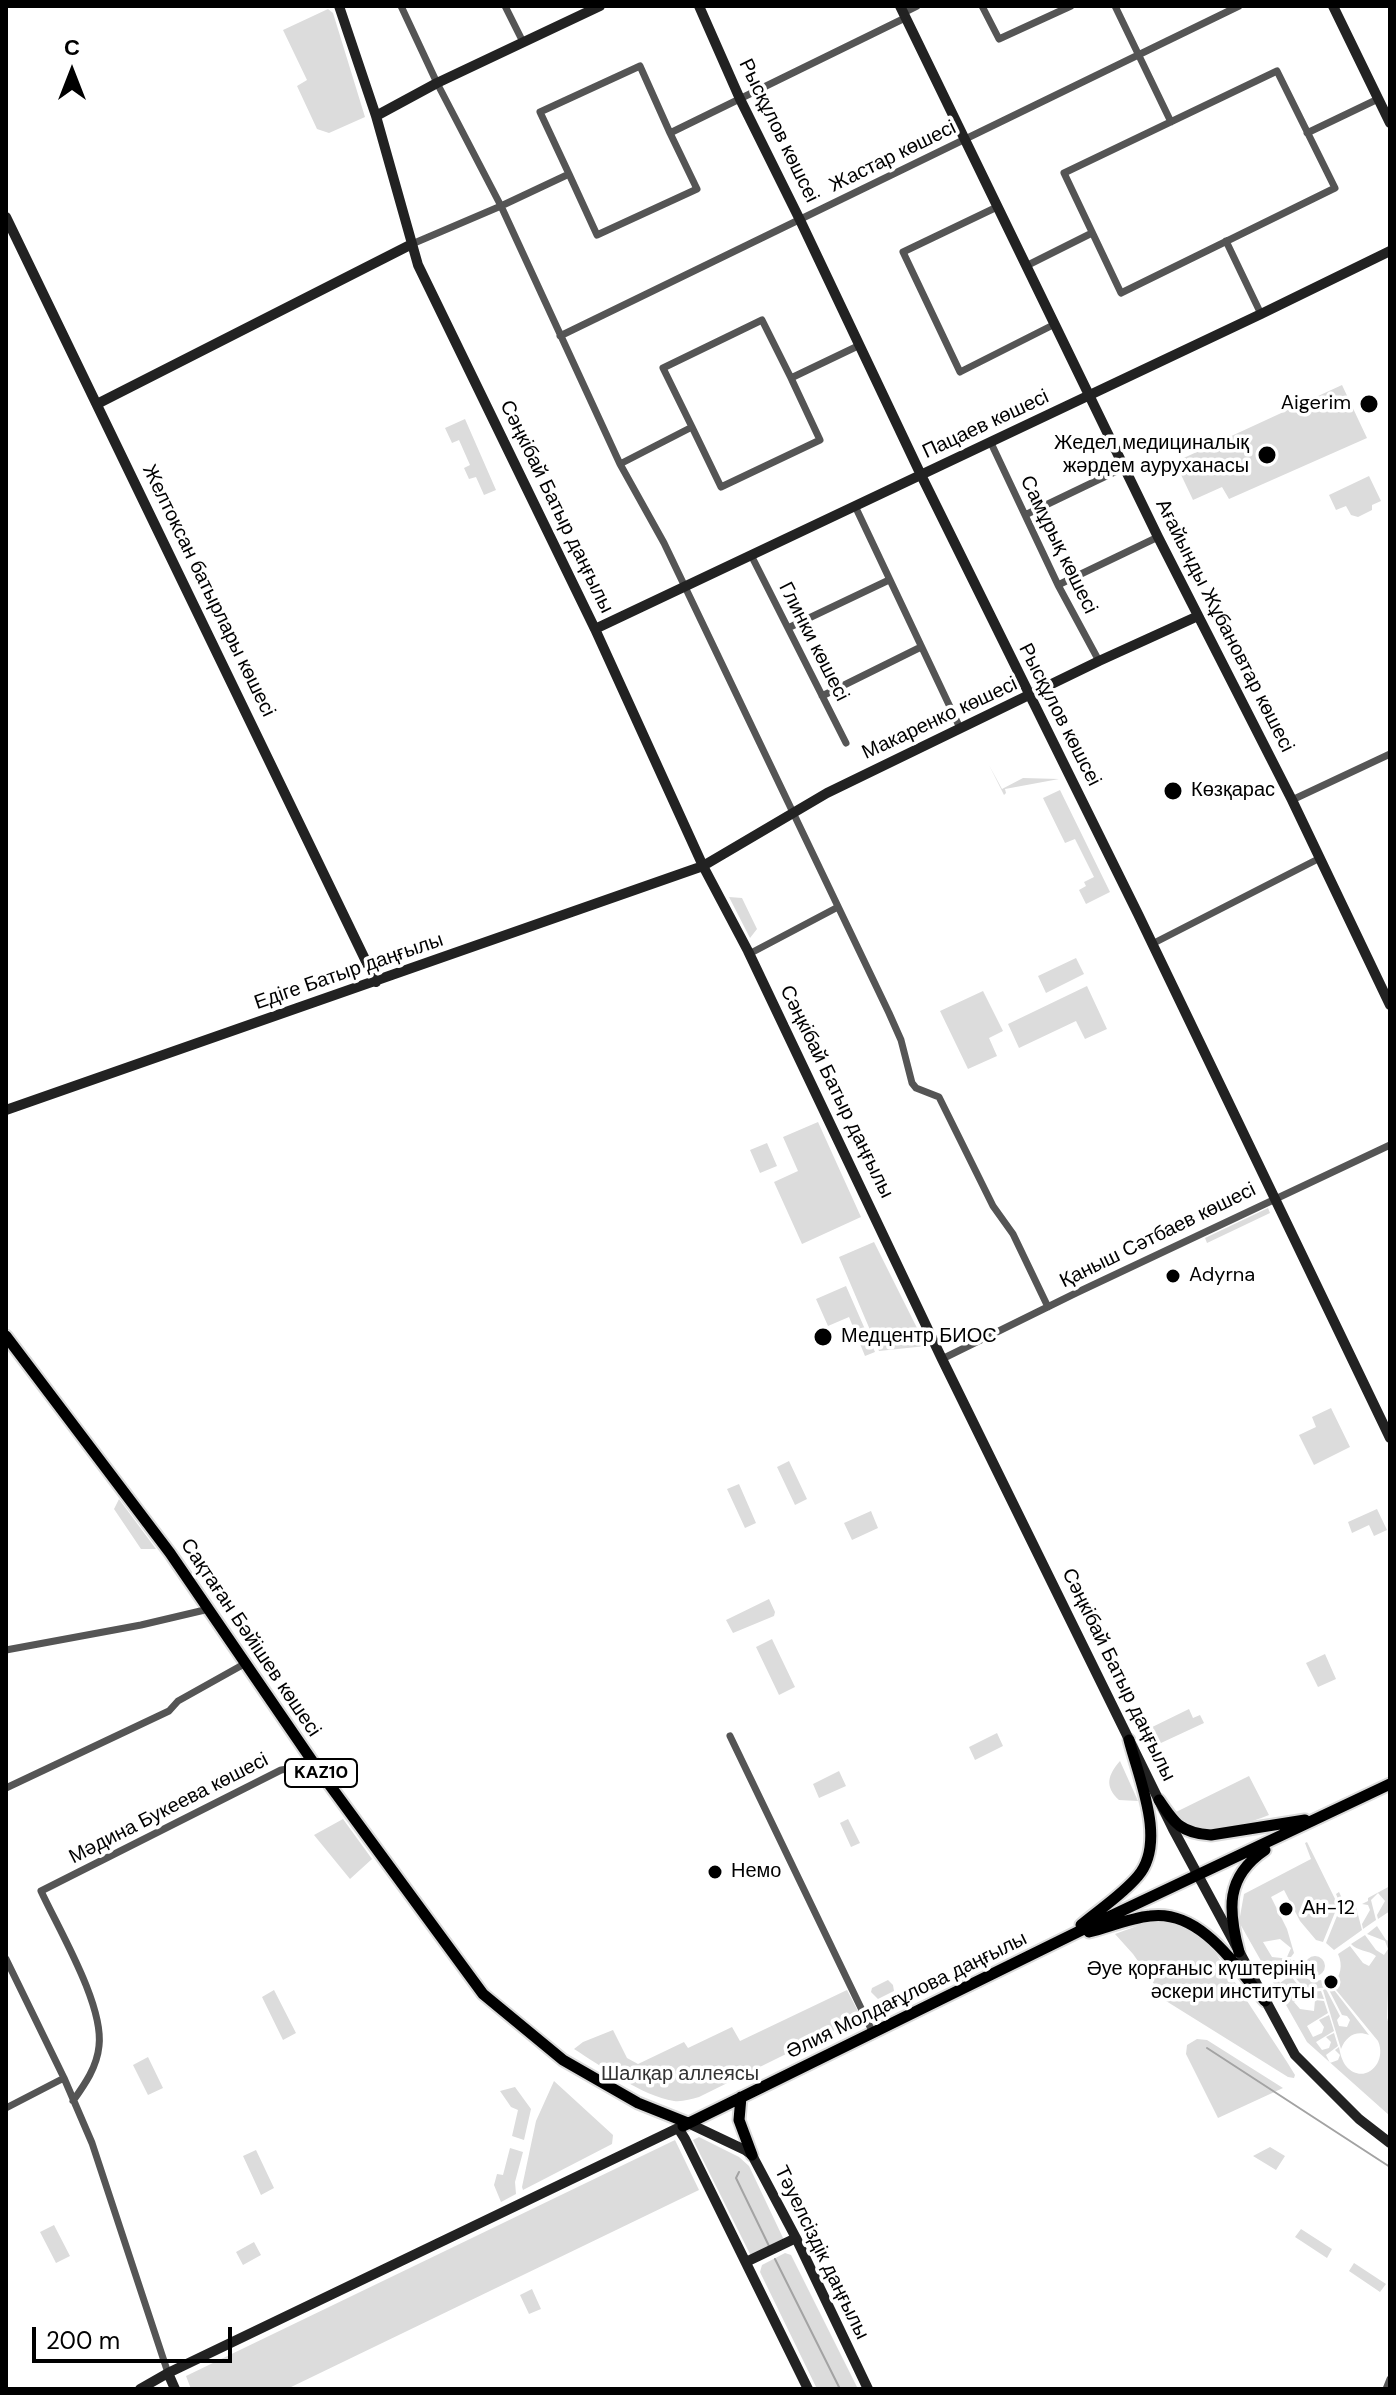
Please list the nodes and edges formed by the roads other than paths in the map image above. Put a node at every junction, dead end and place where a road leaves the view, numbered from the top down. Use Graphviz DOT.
graph roads {
  1 [pos="339,6"];
  2 [pos="401,6"];
  3 [pos="505,6"];
  4 [pos="699,6"];
  5 [pos="917,6"];
  6 [pos="982,6"];
  7 [pos="1071,6"];
  8 [pos="1115,6"];
  9 [pos="1239,6"];
  10 [pos="1333,6"];
  11 [pos="596,7"];
  12 [pos="903,12"];
  13 [pos="523,42"];
  14 [pos="1138,55"];
  15 [pos="437,83"];
  16 [pos="740,99"];
  17 [pos="1378,99"];
  18 [pos="376,116"];
  19 [pos="1171,122"];
  20 [pos="1390,123"];
  21 [pos="670,133"];
  22 [pos="1307,133"];
  23 [pos="965,140"];
  24 [pos="569,174"];
  25 [pos="501,206"];
  26 [pos="997,207"];
  27 [pos="6,217"];
  28 [pos="800,220"];
  29 [pos="1092,233"];
  30 [pos="1226,241"];
  31 [pos="412,244"];
  32 [pos="1390,251"];
  33 [pos="1026,266"];
  34 [pos="1261,314"];
  35 [pos="1055,324"];
  36 [pos="560,336"];
  37 [pos="860,345"];
  38 [pos="791,378"];
  39 [pos="1090,395"];
  40 [pos="97,404"];
  41 [pos="692,427"];
  42 [pos="991,443"];
  43 [pos="620,464"];
  44 [pos="1125,467"];
  45 [pos="921,475"];
  46 [pos="855,506"];
  47 [pos="1025,515"];
  48 [pos="1158,537"];
  49 [pos="751,555"];
  50 [pos="889,580"];
  51 [pos="1058,585"];
  52 [pos="684,587"];
  53 [pos="1198,616"];
  54 [pos="788,628"];
  55 [pos="595,629"];
  56 [pos="921,647"];
  57 [pos="1099,661"];
  58 [pos="822,696"];
  59 [pos="1030,696"];
  60 [pos="960,728"];
  61 [pos="846,743"];
  62 [pos="1390,754"];
  63 [pos="1292,800"];
  64 [pos="792,812"];
  65 [pos="1320,858"];
  66 [pos="703,866"];
  67 [pos="838,907"];
  68 [pos="1152,944"];
  69 [pos="749,954"];
  70 [pos="376,982"];
  71 [pos="1390,1005"];
  72 [pos="6,1110"];
  73 [pos="1390,1145"];
  74 [pos="1275,1198"];
  75 [pos="1048,1307"];
  76 [pos="6,1336"];
  77 [pos="942,1359"];
  78 [pos="1390,1438"];
  79 [pos="209,1609"];
  80 [pos="6,1650"];
  81 [pos="246,1663"];
  82 [pos="730,1736"];
  83 [pos="1129,1740"];
  84 [pos="315,1765"];
  85 [pos="1390,1784"];
  86 [pos="6,1788"];
  87 [pos="1159,1800"];
  88 [pos="1322,1817"];
  89 [pos="1300,1828"];
  90 [pos="1198,1875"];
  91 [pos="1066,1938"];
  92 [pos="1239,1952"];
  93 [pos="6,1959"];
  94 [pos="9,1974"];
  95 [pos="1265,2001"];
  96 [pos="873,2033"];
  97 [pos="64,2078"];
  98 [pos="741,2097"];
  99 [pos="73,2101"];
  100 [pos="6,2108"];
  101 [pos="683,2126"];
  102 [pos="1390,2143"];
  103 [pos="752,2155"];
  104 [pos="796,2238"];
  105 [pos="746,2262"];
  106 [pos="168,2373"];
  107 [pos="1390,2379"];
  108 [pos="140,2389"];
  109 [pos="175,2389"];
  110 [pos="808,2389"];
  111 [pos="868,2389"];
  112 [pos="1386,2389"];
  1 -- 18 [label="street, Сәңкібай Батыр даңғылы"];
  2 -- 15 [label="street"];
  3 -- 13 [label="street"];
  4 -- 16 [label="street, Рысқұлов көшсеі"];
  5 -- 12 [label="street"];
  6 -- 7 [label="street"];
  8 -- 14 [label="street"];
  9 -- 14 [label="street, Жастар көшесі"];
  10 -- 17 [label="street"];
  11 -- 13 [label="street"];
  12 -- 16 [label="street"];
  12 -- 23 [label="street, Ағайынды Жұбановтар көшесі"];
  13 -- 15 [label="street"];
  14 -- 19 [label="street"];
  14 -- 23 [label="street, Жастар көшесі"];
  15 -- 18 [label="street"];
  15 -- 25 [label="street"];
  16 -- 21 [label="street"];
  16 -- 28 [label="street, Рысқұлов көшсеі"];
  17 -- 20 [label="street"];
  17 -- 22 [label="street"];
  18 -- 31 [label="street, Сәңкібай Батыр даңғылы"];
  19 -- 22 [label="street"];
  19 -- 29 [label="street"];
  21 -- 24 [label="street"];
  21 -- 24 [label="street"];
  22 -- 30 [label="street"];
  23 -- 26 [label="street, Ағайынды Жұбановтар көшесі"];
  23 -- 28 [label="street, Жастар көшесі"];
  24 -- 25 [label="street"];
  25 -- 31 [label="street"];
  25 -- 36 [label="street"];
  26 -- 33 [label="street, Ағайынды Жұбановтар көшесі"];
  26 -- 35 [label="street"];
  27 -- 40 [label="street, Желтоксан батырлары көшесі"];
  28 -- 36 [label="street, Жастар көшесі"];
  28 -- 37 [label="street, Рысқұлов көшсеі"];
  29 -- 30 [label="street"];
  29 -- 33 [label="street"];
  30 -- 34 [label="street"];
  31 -- 40 [label="street"];
  31 -- 55 [label="street, Сәңкібай Батыр даңғылы"];
  32 -- 34 [label="street, Пацаев көшесі"];
  33 -- 35 [label="street, Ағайынды Жұбановтар көшесі"];
  34 -- 39 [label="street, Пацаев көшесі"];
  35 -- 39 [label="street, Ағайынды Жұбановтар көшесі"];
  36 -- 43 [label="street"];
  37 -- 38 [label="street"];
  37 -- 45 [label="street, Рысқұлов көшсеі"];
  38 -- 41 [label="street"];
  38 -- 41 [label="street"];
  39 -- 42 [label="street, Пацаев көшесі"];
  39 -- 44 [label="street, Ағайынды Жұбановтар көшесі"];
  40 -- 70 [label="street, Желтоксан батырлары көшесі"];
  41 -- 43 [label="street"];
  42 -- 45 [label="street, Пацаев көшесі"];
  42 -- 47 [label="street, Самұрық көшесі"];
  43 -- 52 [label="street"];
  44 -- 47 [label="street"];
  44 -- 48 [label="street, Ағайынды Жұбановтар көшесі"];
  45 -- 46 [label="street, Пацаев көшесі"];
  45 -- 59 [label="street, Рысқұлов көшсеі"];
  46 -- 49 [label="street, Пацаев көшесі"];
  46 -- 50 [label="street"];
  47 -- 51 [label="street, Самұрық көшесі"];
  48 -- 51 [label="street"];
  48 -- 53 [label="street, Ағайынды Жұбановтар көшесі"];
  49 -- 52 [label="street, Пацаев көшесі"];
  49 -- 54 [label="street, Глинки көшесі"];
  50 -- 54 [label="street"];
  50 -- 56 [label="street"];
  51 -- 57 [label="street, Самұрық көшесі"];
  52 -- 55 [label="street, Пацаев көшесі"];
  52 -- 64 [label="street"];
  53 -- 57 [label="street, Макаренко көшесі"];
  53 -- 63 [label="street, Ағайынды Жұбановтар көшесі"];
  54 -- 58 [label="street, Глинки көшесі"];
  55 -- 66 [label="street, Сәңкібай Батыр даңғылы"];
  56 -- 58 [label="street"];
  56 -- 60 [label="street"];
  57 -- 59 [label="street, Макаренко көшесі"];
  58 -- 61 [label="street, Глинки көшесі"];
  59 -- 60 [label="street, Макаренко көшесі"];
  59 -- 68 [label="street, Рысқұлов көшсеі"];
  60 -- 64 [label="street, Макаренко көшесі"];
  62 -- 63 [label="street"];
  63 -- 65 [label="street, Ағайынды Жұбановтар көшесі"];
  64 -- 66 [label="street, Макаренко көшесі"];
  64 -- 67 [label="street"];
  65 -- 68 [label="street"];
  65 -- 71 [label="street, Ағайынды Жұбановтар көшесі"];
  66 -- 69 [label="street, Сәңкібай Батыр даңғылы"];
  66 -- 70 [label="street, Едіге Батыр даңғылы"];
  67 -- 69 [label="street"];
  67 -- 75 [label="street"];
  68 -- 74 [label="street, Рысқұлов көшсеі"];
  69 -- 77 [label="street, Сәңкібай Батыр даңғылы"];
  70 -- 72 [label="street, Едіге Батыр даңғылы"];
  73 -- 74 [label="street, Қаныш Сәтбаев көшесі"];
  74 -- 75 [label="street, Қаныш Сәтбаев көшесі"];
  74 -- 78 [label="street, Рысқұлов көшсеі"];
  75 -- 77 [label="street, Қаныш Сәтбаев көшесі"];
  76 -- 79 [label="main road, Сақтаған Бәйішев көшесі / KAZ10"];
  77 -- 83 [label="street, Сәңкібай Батыр даңғылы"];
  79 -- 80 [label="street"];
  79 -- 81 [label="main road, Сақтаған Бәйішев көшесі / KAZ10"];
  81 -- 84 [label="main road, Сақтаған Бәйішев көшесі / KAZ10"];
  81 -- 86 [label="street"];
  82 -- 96 [label="street"];
  83 -- 87 [label="street, Сәңкібай Батыр даңғылы"];
  83 -- 91 [label="main road"];
  84 -- 99 [label="street, Мәдина Букеева көшесі"];
  84 -- 101 [label="main road, Сақтаған Бәйішев көшесі / KAZ10"];
  85 -- 88 [label="main road, Әлия Молдағұлова даңғылы"];
  87 -- 88 [label="main road"];
  87 -- 90 [label="street, Сәңкібай Батыр даңғылы"];
  88 -- 89 [label="main road, Әлия Молдағұлова даңғылы"];
  89 -- 90 [label="main road, Әлия Молдағұлова даңғылы"];
  89 -- 92 [label="main road"];
  90 -- 91 [label="main road, Әлия Молдағұлова даңғылы"];
  90 -- 92 [label="street, Сәңкібай Батыр даңғылы"];
  91 -- 95 [label="main road"];
  91 -- 96 [label="main road, Әлия Молдағұлова даңғылы"];
  92 -- 95 [label="street, Сәңкібай Батыр даңғылы"];
  93 -- 94 [label="street"];
  94 -- 97 [label="street"];
  95 -- 102 [label="street, Сәңкібай Батыр даңғылы"];
  96 -- 98 [label="main road, Әлия Молдағұлова даңғылы"];
  97 -- 99 [label="street"];
  97 -- 100 [label="street"];
  98 -- 101 [label="main road, Әлия Молдағұлова даңғылы"];
  98 -- 103 [label="main road"];
  99 -- 106 [label="street"];
  101 -- 103 [label="street, Тәуелсіздік даңғылы"];
  101 -- 105 [label="street"];
  101 -- 106 [label="street, Әлия Молдағұлова даңғылы"];
  103 -- 104 [label="street, Тәуелсіздік даңғылы"];
  104 -- 105 [label="street"];
  104 -- 111 [label="street, Тәуелсіздік даңғылы"];
  105 -- 110 [label="street"];
  106 -- 108 [label="street, Әлия Молдағұлова даңғылы"];
  106 -- 109 [label="street"];
  107 -- 112 [label="street"];
}
